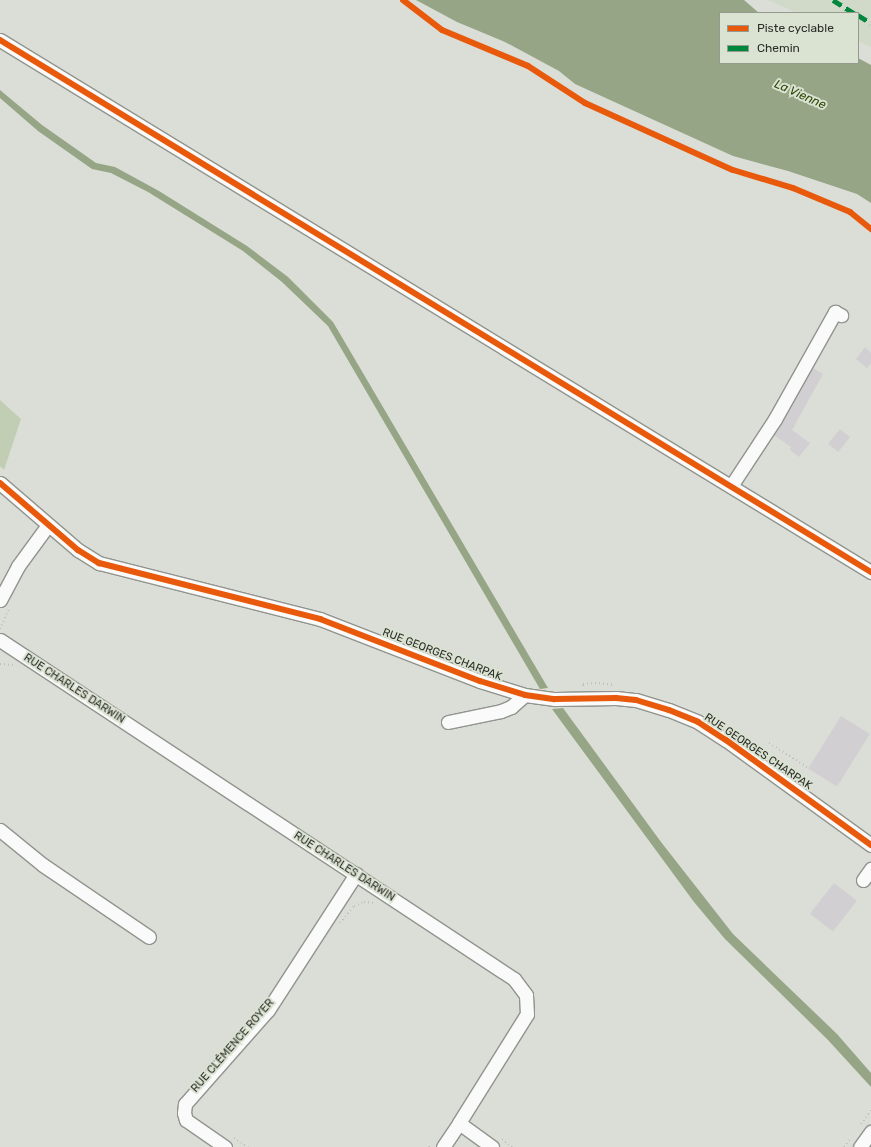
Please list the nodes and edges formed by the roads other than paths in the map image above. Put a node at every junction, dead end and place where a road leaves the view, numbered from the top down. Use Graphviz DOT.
graph roads {
  1 [pos="0,40"];
  2 [pos="841,315"];
  3 [pos="0,483"];
  4 [pos="731,486"];
  5 [pos="48,525"];
  6 [pos="871,572"];
  7 [pos="0,600"];
  8 [pos="0,640"];
  9 [pos="525,695"];
  10 [pos="448,722"];
  11 [pos="0,830"];
  12 [pos="870,842"];
  13 [pos="871,869"];
  14 [pos="356,874"];
  15 [pos="863,880"];
  16 [pos="149,936"];
  17 [pos="459,1123"];
  18 [pos="871,1132"];
  19 [pos="227,1141"];
  20 [pos="443,1147"];
  21 [pos="492,1147"];
  22 [pos="860,1147"];
  1 -- 4 [label="street"];
  2 -- 4 [label="street"];
  3 -- 5 [label="street, RUE GEORGES CHARPAK"];
  4 -- 6 [label="street"];
  5 -- 7 [label="street"];
  5 -- 9 [label="street, RUE GEORGES CHARPAK"];
  8 -- 14 [label="street, RUE CHARLES DARWIN"];
  9 -- 10 [label="street"];
  9 -- 12 [label="street, RUE GEORGES CHARPAK"];
  11 -- 16 [label="street"];
  13 -- 15 [label="street"];
  14 -- 17 [label="street, RUE CHARLES DARWIN"];
  14 -- 19 [label="street, RUE CLÉMENCE ROYER"];
  17 -- 20 [label="street"];
  17 -- 21 [label="street"];
  18 -- 22 [label="street"];
}
